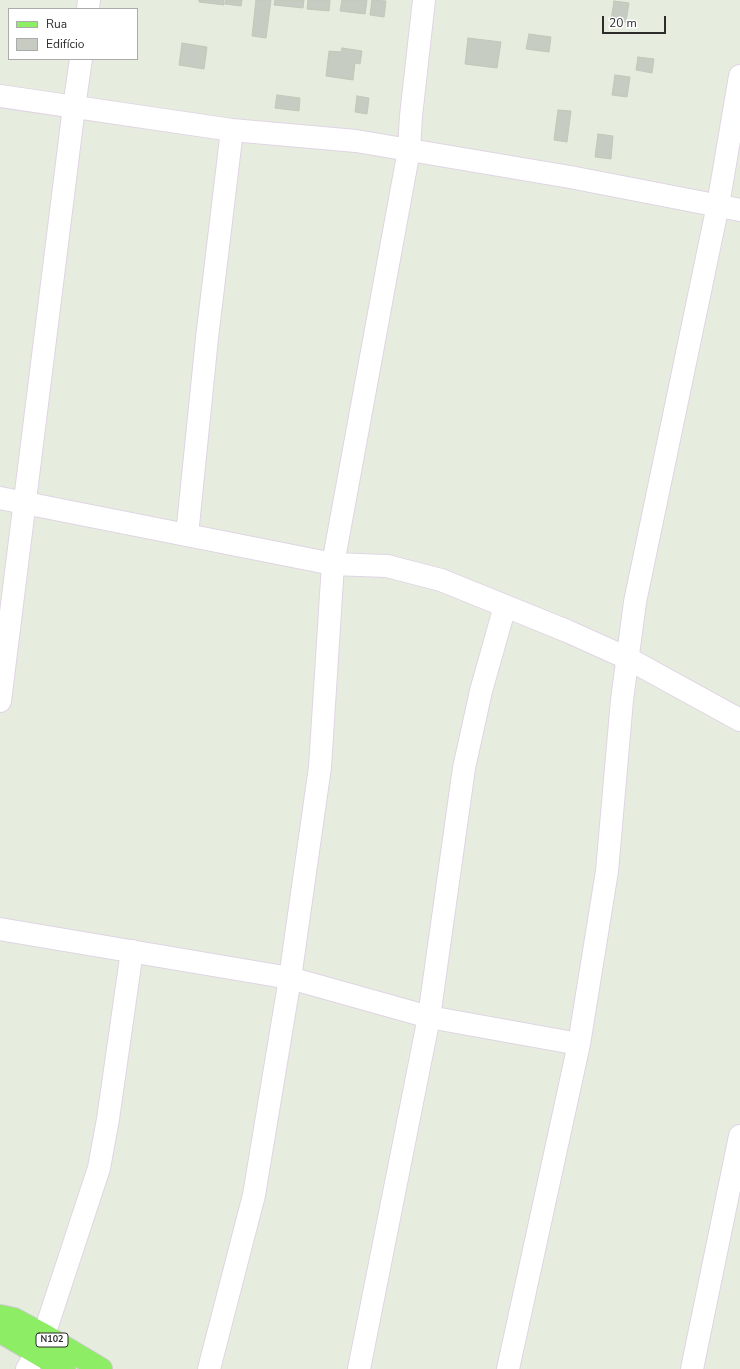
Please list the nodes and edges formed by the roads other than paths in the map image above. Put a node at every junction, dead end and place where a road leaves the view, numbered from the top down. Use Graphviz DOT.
graph roads {
  1 [pos="424,0"];
  2 [pos="81,60"];
  3 [pos="740,76"];
  4 [pos="0,96"];
  5 [pos="74,107"];
  6 [pos="232,130"];
  7 [pos="409,150"];
  8 [pos="718,205"];
  9 [pos="740,210"];
  10 [pos="0,498"];
  11 [pos="24,502"];
  12 [pos="187,535"];
  13 [pos="333,564"];
  14 [pos="505,606"];
  15 [pos="627,658"];
  16 [pos="0,701"];
  17 [pos="740,720"];
  18 [pos="0,929"];
  19 [pos="132,951"];
  20 [pos="290,978"];
  21 [pos="429,1017"];
  22 [pos="578,1044"];
  23 [pos="740,1136"];
  24 [pos="0,1316"];
  25 [pos="0,1330"];
  26 [pos="36,1352"];
  27 [pos="64,1369"];
  28 [pos="101,1369"];
  29 [pos="208,1369"];
  30 [pos="359,1369"];
  31 [pos="508,1369"];
  32 [pos="692,1369"];
  1 -- 7 [label="street"];
  2 -- 5 [label="street"];
  3 -- 8 [label="street"];
  4 -- 5 [label="street"];
  5 -- 6 [label="street"];
  5 -- 11 [label="street"];
  6 -- 7 [label="street"];
  6 -- 12 [label="street"];
  7 -- 8 [label="street"];
  7 -- 13 [label="street"];
  8 -- 9 [label="street"];
  8 -- 15 [label="street"];
  10 -- 11 [label="street"];
  11 -- 12 [label="street"];
  11 -- 16 [label="street"];
  12 -- 13 [label="street"];
  13 -- 14 [label="street"];
  13 -- 20 [label="street"];
  14 -- 15 [label="street"];
  14 -- 21 [label="street"];
  15 -- 17 [label="street"];
  15 -- 22 [label="street"];
  18 -- 19 [label="street"];
  19 -- 20 [label="street"];
  19 -- 26 [label="street"];
  20 -- 21 [label="street"];
  20 -- 29 [label="street"];
  21 -- 22 [label="street"];
  21 -- 30 [label="street"];
  22 -- 31 [label="street"];
  23 -- 32 [label="street"];
  24 -- 26 [label="main road, N102"];
  25 -- 26 [label="main road, N102"];
  26 -- 27 [label="main road, N102"];
  26 -- 28 [label="main road, N102"];
}
